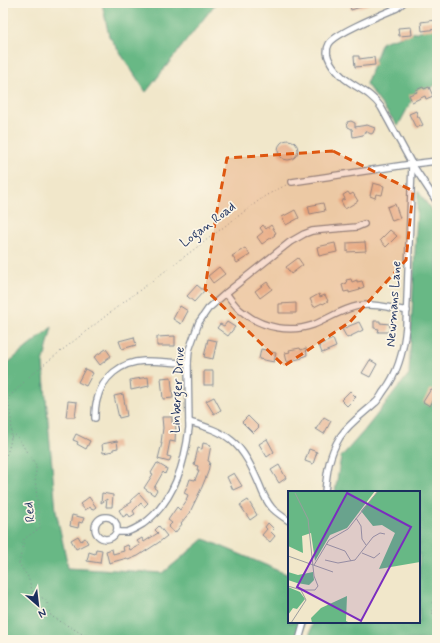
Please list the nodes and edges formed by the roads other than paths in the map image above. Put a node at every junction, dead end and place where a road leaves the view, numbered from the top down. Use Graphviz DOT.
graph roads {
  1 [pos="403,3"];
  2 [pos="437,161"];
  3 [pos="412,164"];
  4 [pos="292,182"];
  5 [pos="437,202"];
  6 [pos="364,224"];
  7 [pos="226,293"];
  8 [pos="406,311"];
  9 [pos="188,363"];
  10 [pos="95,418"];
  11 [pos="189,422"];
  12 [pos="325,491"];
  13 [pos="288,520"];
  14 [pos="117,532"];
  15 [pos="304,623"];
  16 [pos="299,640"];
  1 -- 3 [label="street"];
  2 -- 3 [label="street"];
  3 -- 4 [label="street"];
  3 -- 5 [label="street"];
  3 -- 8 [label="street, Newmans Lane"];
  6 -- 7 [label="street, Linberger Drive"];
  7 -- 8 [label="street"];
  7 -- 9 [label="street, Linberger Drive"];
  8 -- 12 [label="street, Newmans Lane"];
  9 -- 10 [label="street"];
  9 -- 11 [label="street, Linberger Drive"];
  11 -- 13 [label="street"];
  11 -- 14 [label="street, Linberger Drive"];
  14 -- 14 [label="street, Linberger Drive"];
  15 -- 16 [label="street"];
}
